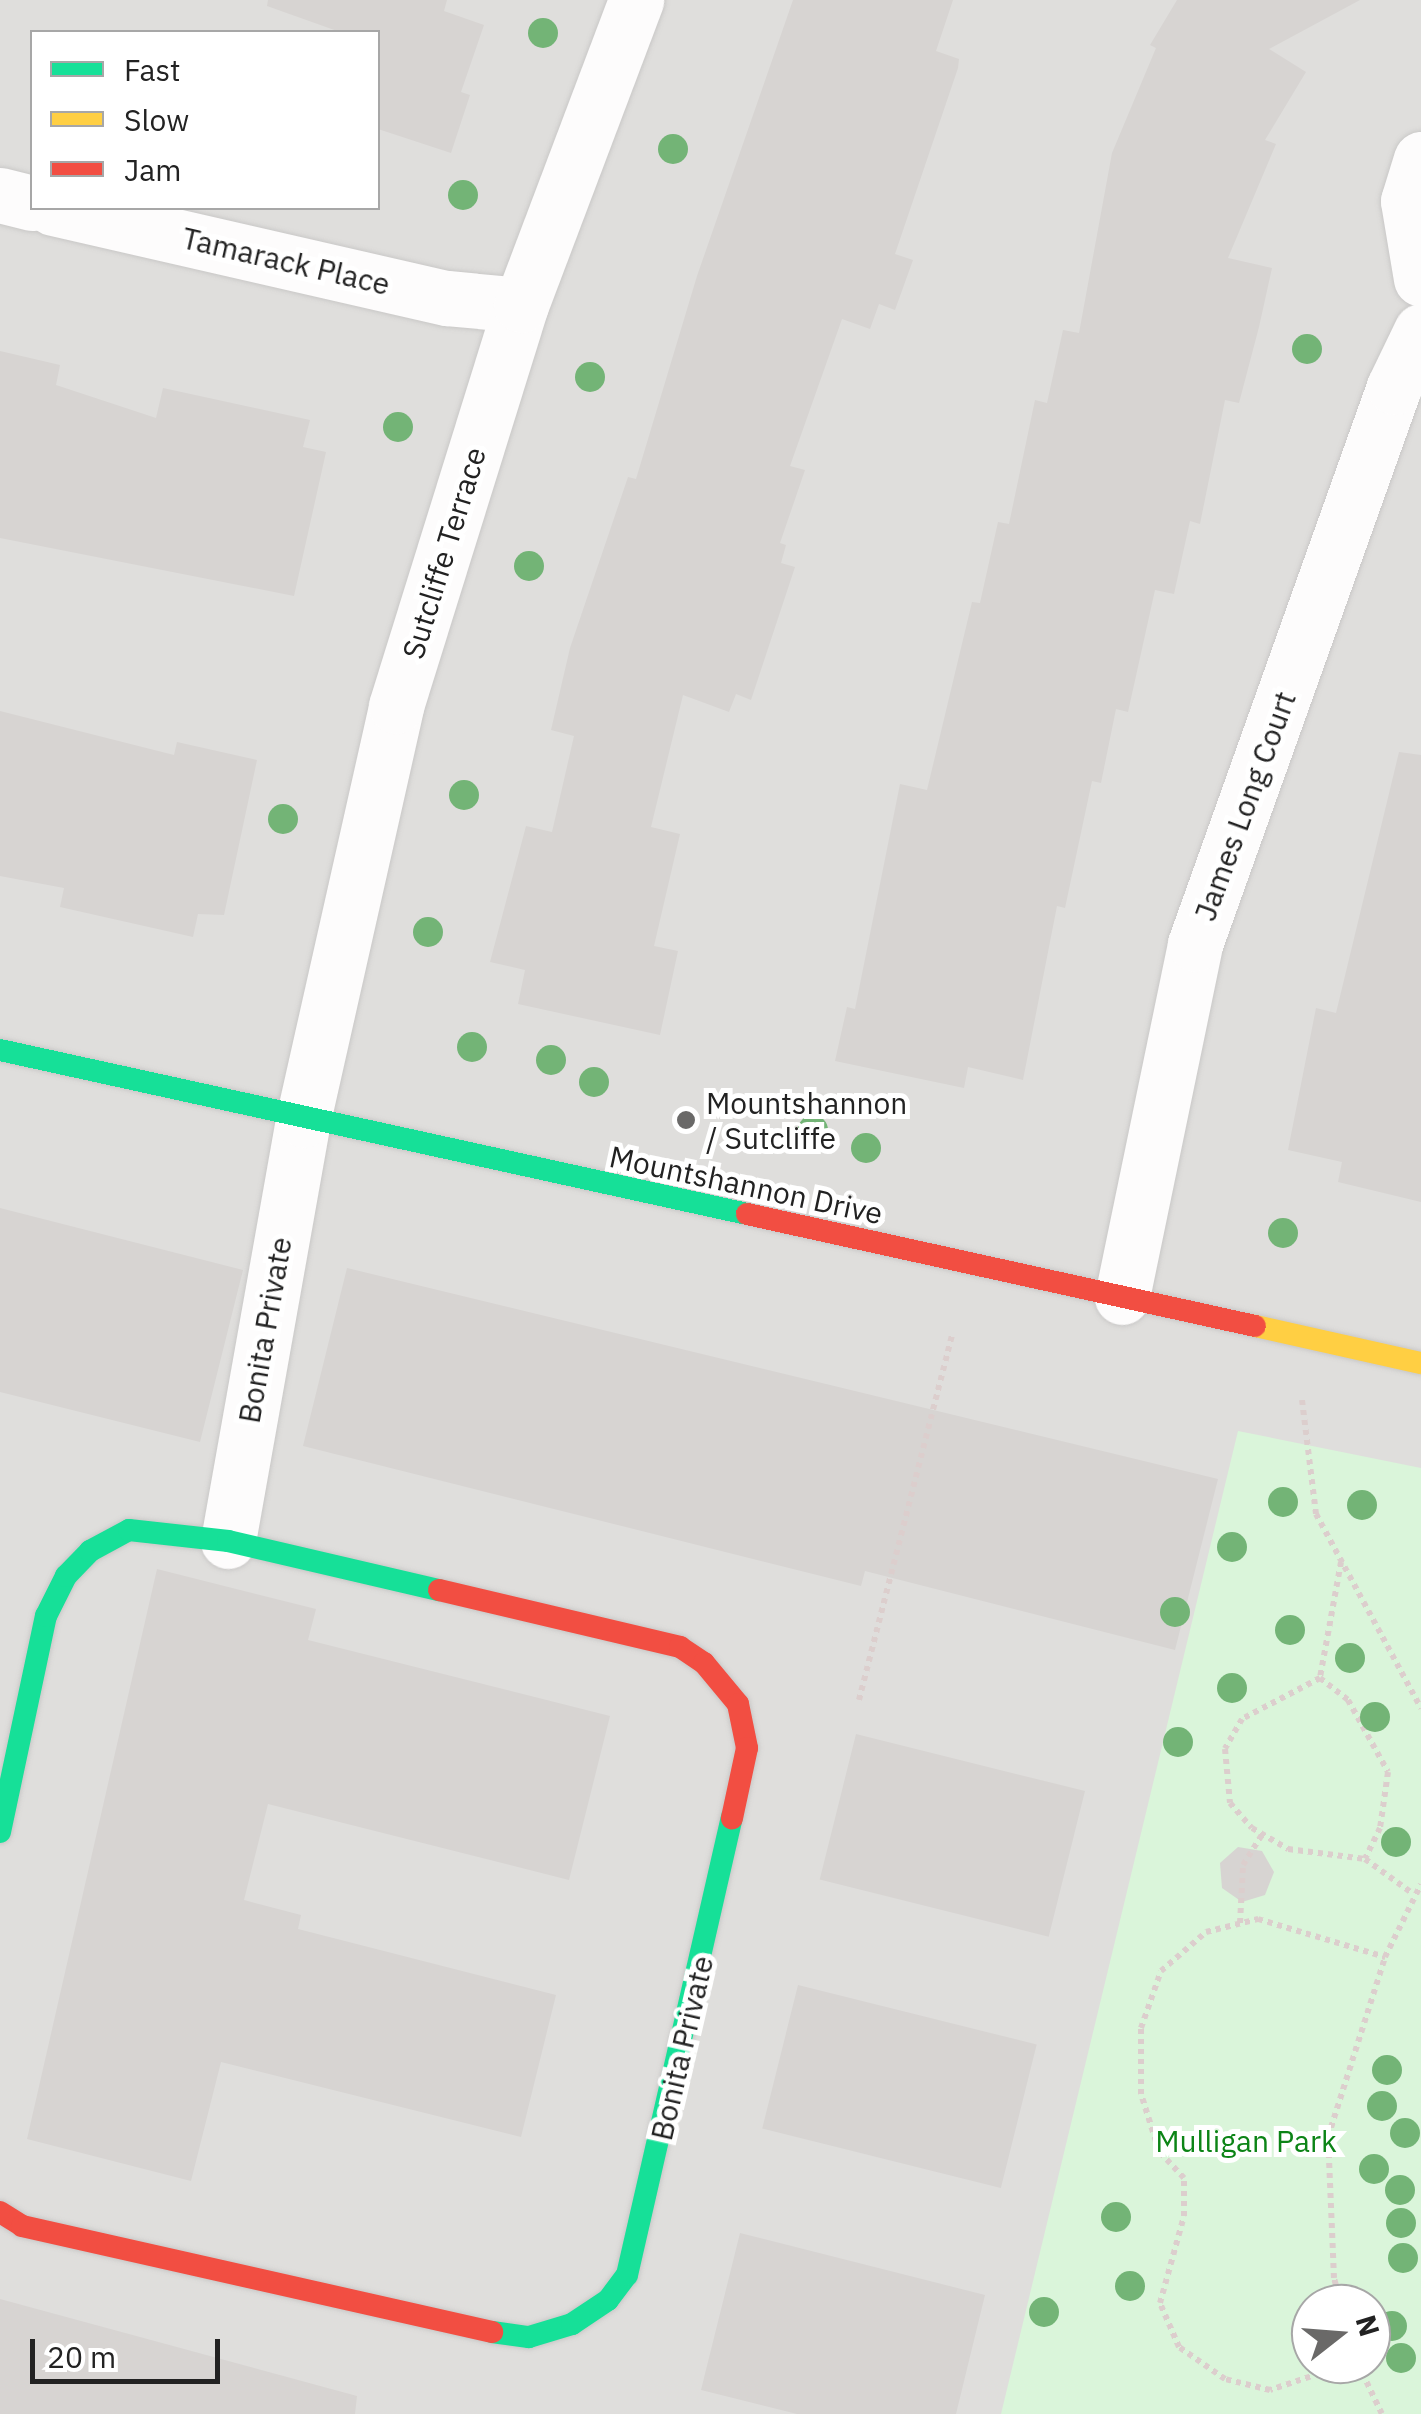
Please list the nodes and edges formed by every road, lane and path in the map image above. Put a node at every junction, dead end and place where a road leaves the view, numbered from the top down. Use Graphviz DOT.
graph roads {
  1 [pos="636,0"];
  2 [pos="1421,159"];
  3 [pos="0,196"];
  4 [pos="30,203"];
  5 [pos="62,210"];
  6 [pos="1421,279"];
  7 [pos="521,305"];
  8 [pos="1421,331"];
  9 [pos="0,1050"];
  10 [pos="303,1120"];
  11 [pos="1122,1296"];
  12 [pos="952,1336"];
  13 [pos="1309,1339"];
  14 [pos="1421,1362"];
  15 [pos="228,1541"];
  16 [pos="1341,1562"];
  17 [pos="1320,1678"];
  18 [pos="858,1700"];
  19 [pos="1421,1708"];
  20 [pos="0,1832"];
  21 [pos="1262,1835"];
  22 [pos="1364,1859"];
  23 [pos="1421,1884"];
  24 [pos="1412,1893"];
  25 [pos="1240,1923"];
  26 [pos="1384,1957"];
  27 [pos="0,2212"];
  28 [pos="1336,2284"];
  29 [pos="1291,2383"];
  30 [pos="1368,2384"];
  31 [pos="1382,2414"];
  1 -- 7 [label="street, Sutcliffe Terrace"];
  2 -- 6 [label="street"];
  3 -- 4 [label="street"];
  5 -- 7 [label="street, Tamarack Place"];
  7 -- 10 [label="street, Sutcliffe Terrace"];
  8 -- 11 [label="street, James Long Court"];
  9 -- 10 [label="street, Mountshannon Drive"];
  10 -- 11 [label="street, Mountshannon Drive"];
  10 -- 15 [label="street, Bonita Private"];
  11 -- 13 [label="street, Mountshannon Drive"];
  12 -- 18 [label="path"];
  13 -- 14 [label="street, Mountshannon Drive"];
  13 -- 16 [label="path"];
  15 -- 20 [label="street, Bonita Private"];
  15 -- 27 [label="street, Bonita Private"];
  16 -- 17 [label="path"];
  16 -- 19 [label="path"];
  17 -- 21 [label="path"];
  17 -- 22 [label="path"];
  21 -- 22 [label="path"];
  21 -- 25 [label="path"];
  22 -- 24 [label="path"];
  23 -- 24 [label="path"];
  24 -- 26 [label="path"];
  25 -- 26 [label="path"];
  25 -- 29 [label="path"];
  26 -- 28 [label="path"];
  30 -- 31 [label="path"];
}
